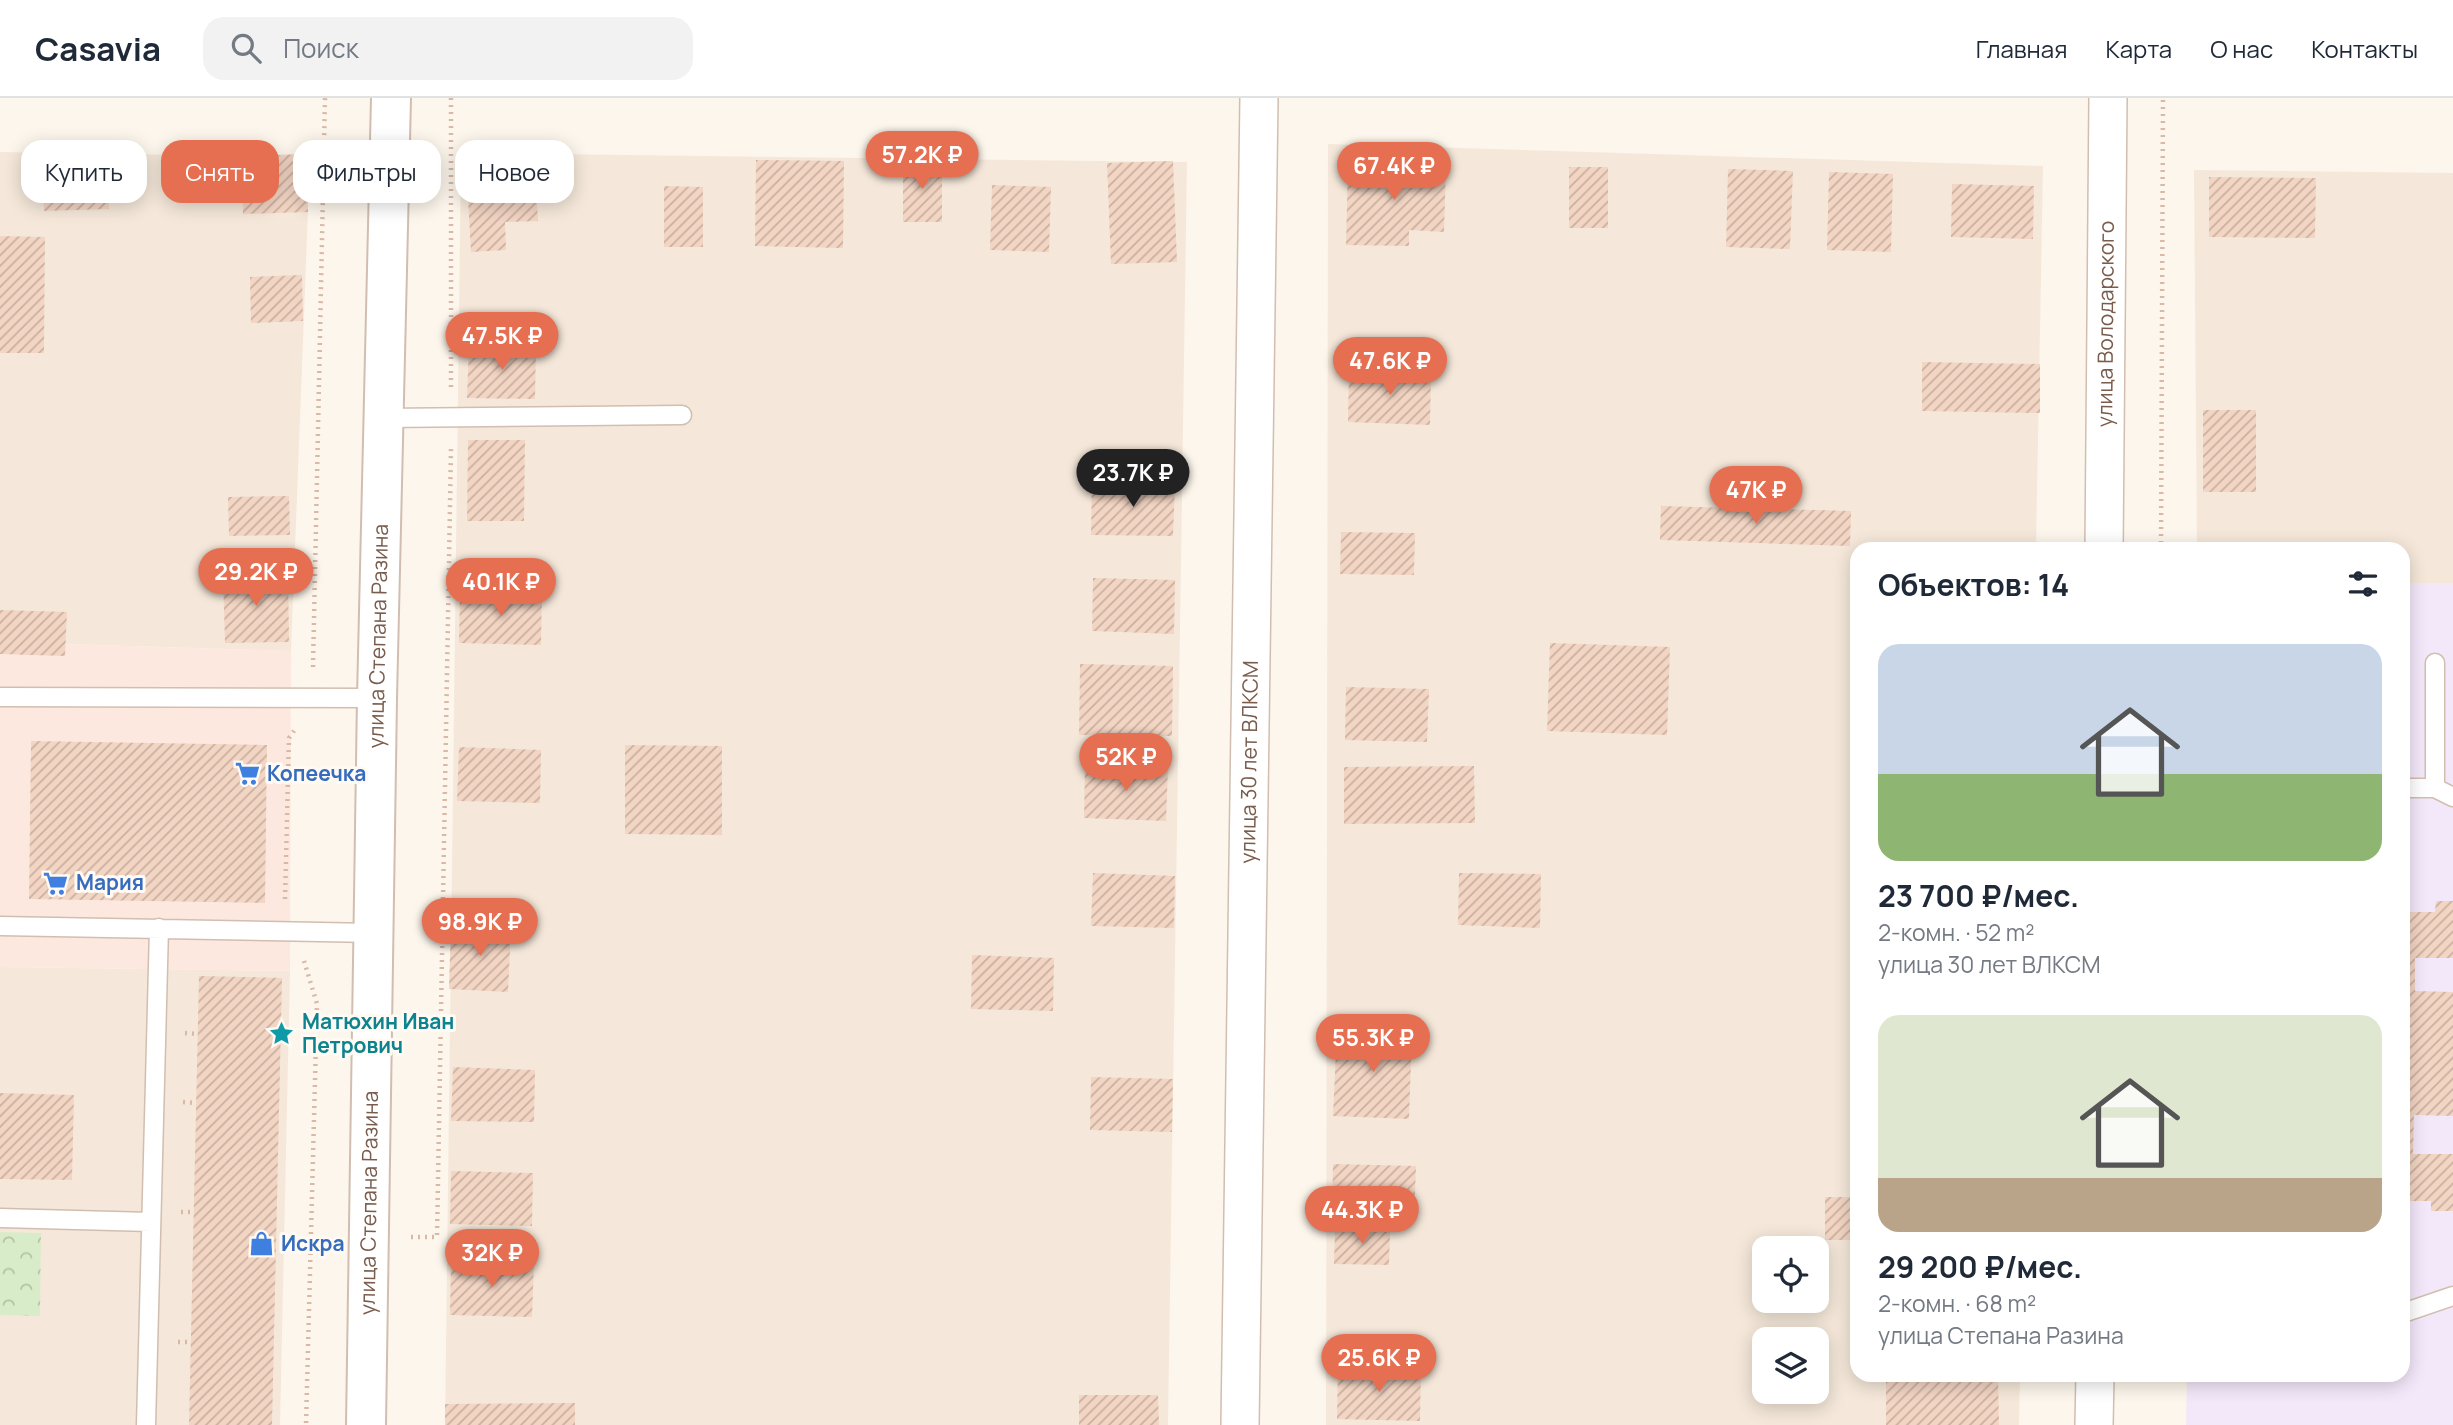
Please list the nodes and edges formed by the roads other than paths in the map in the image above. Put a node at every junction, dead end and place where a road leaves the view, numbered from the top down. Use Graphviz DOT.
graph roads {
  1 [pos="391,98"];
  2 [pos="1259,98"];
  3 [pos="2108,98"];
  4 [pos="682,415"];
  5 [pos="384,418"];
  6 [pos="2104,542"];
  7 [pos="2435,663"];
  8 [pos="0,697"];
  9 [pos="377,698"];
  10 [pos="2410,788"];
  11 [pos="2435,788"];
  12 [pos="2453,797"];
  13 [pos="0,926"];
  14 [pos="159,928"];
  15 [pos="373,933"];
  16 [pos="0,1218"];
  17 [pos="151,1223"];
  18 [pos="2453,1296"];
  19 [pos="2410,1311"];
  20 [pos="2095,1382"];
  21 [pos="146,1425"];
  22 [pos="366,1425"];
  23 [pos="1240,1425"];
  24 [pos="2094,1425"];
  1 -- 5 [label="street, улица Степана Разина"];
  2 -- 23 [label="street, улица 30 лет ВЛКСМ"];
  3 -- 6 [label="street, улица Володарского"];
  4 -- 5 [label="lane"];
  5 -- 9 [label="street, улица Степана Разина"];
  7 -- 11 [label="lane"];
  8 -- 9 [label="lane"];
  9 -- 15 [label="street, улица Степана Разина"];
  10 -- 11 [label="lane"];
  11 -- 12 [label="lane"];
  13 -- 14 [label="lane"];
  14 -- 15 [label="lane"];
  14 -- 17 [label="lane"];
  15 -- 22 [label="street, улица Степана Разина"];
  16 -- 17 [label="lane"];
  17 -- 21 [label="lane"];
  18 -- 19 [label="lane"];
  20 -- 24 [label="street"];
}
